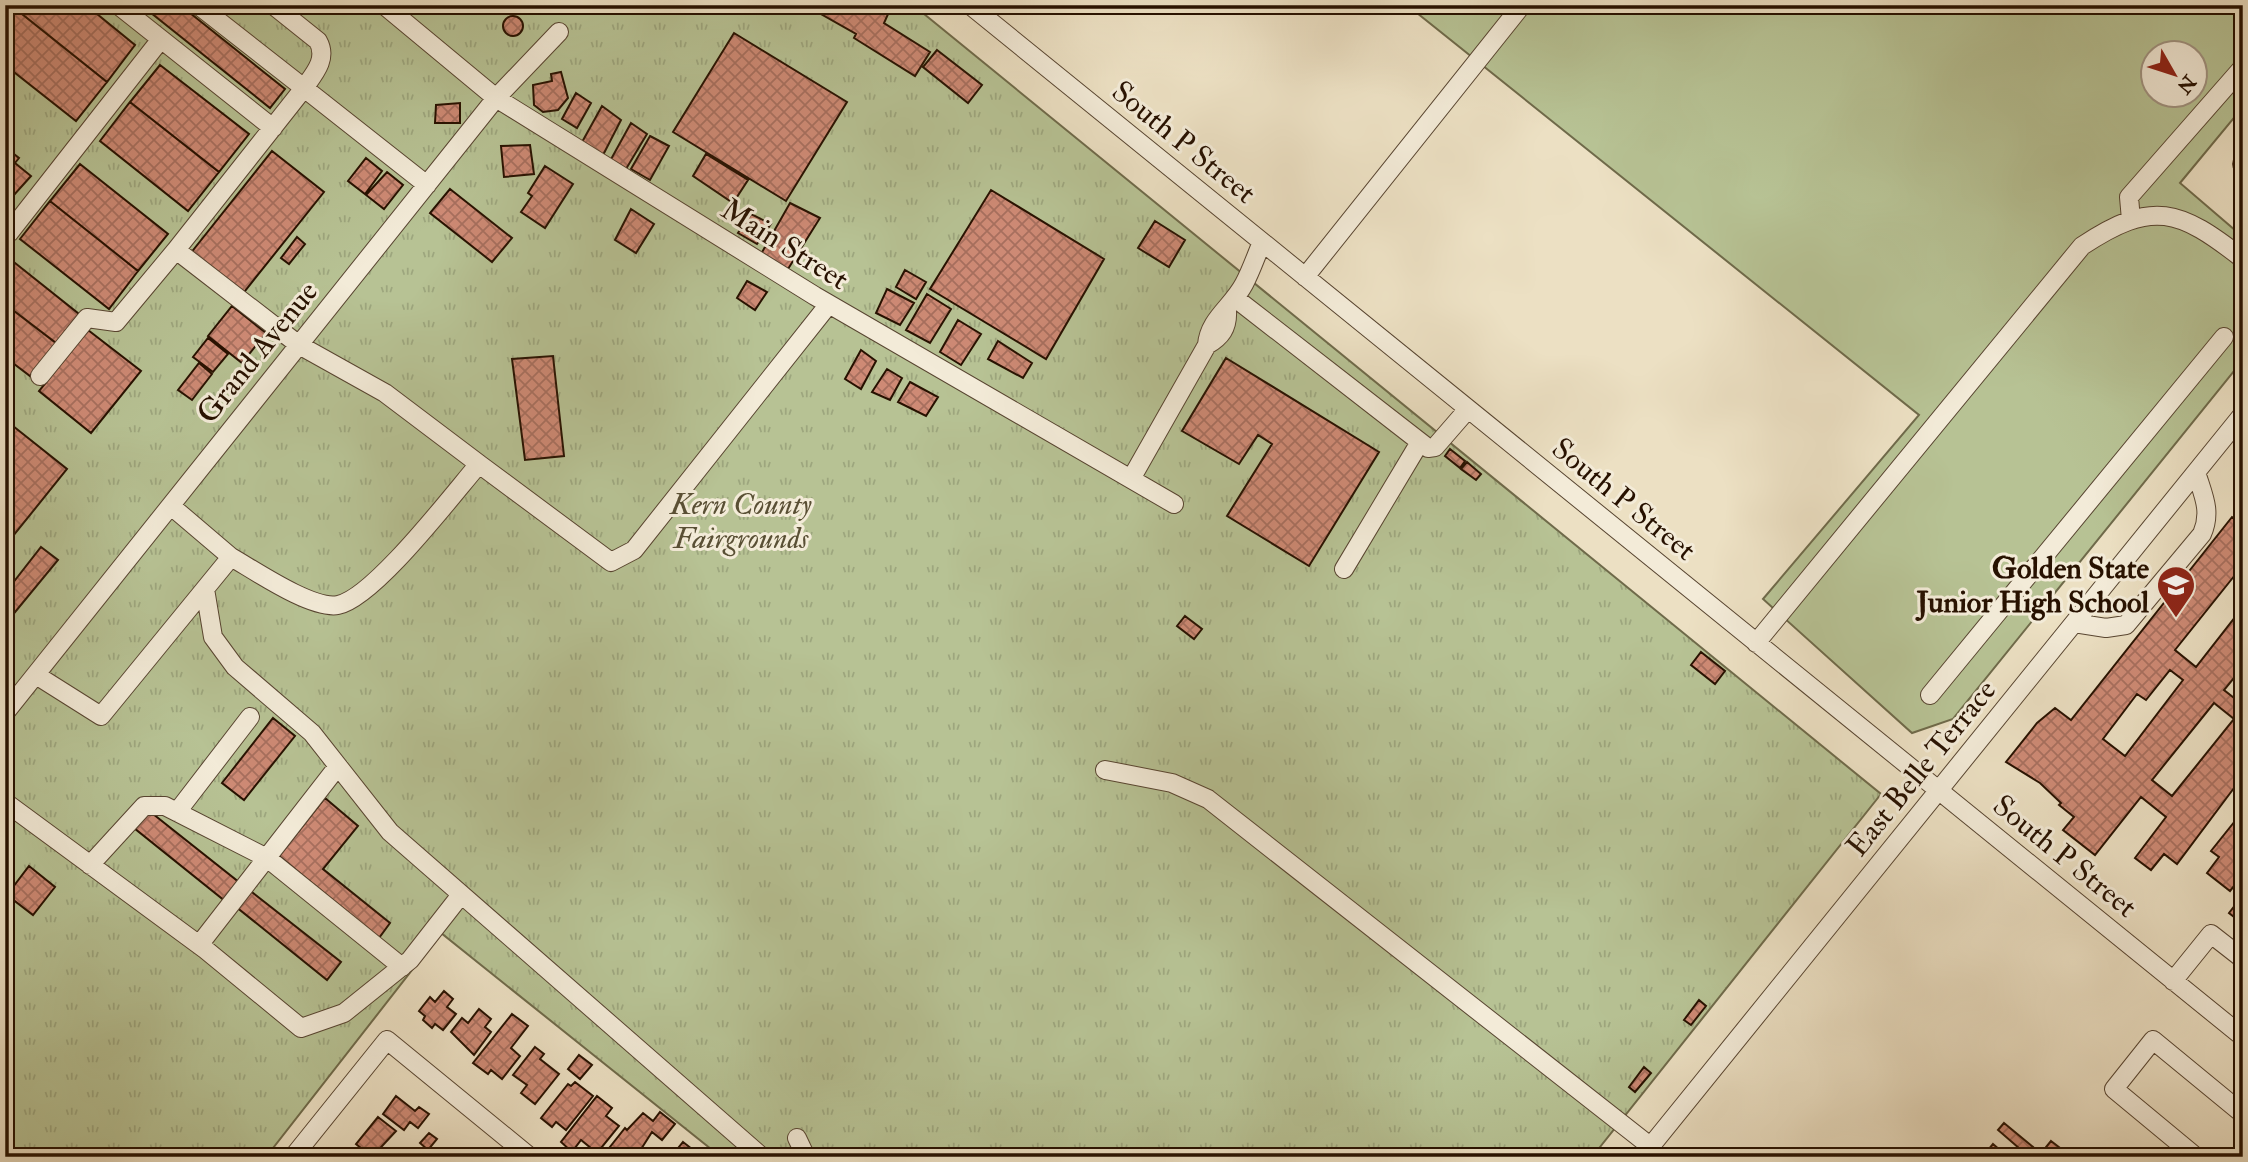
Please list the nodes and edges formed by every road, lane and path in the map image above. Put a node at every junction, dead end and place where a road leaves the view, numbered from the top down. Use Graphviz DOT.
graph roads {
  1 [pos="118,5"];
  2 [pos="198,5"];
  3 [pos="273,5"];
  4 [pos="384,5"];
  5 [pos="970,5"];
  6 [pos="1521,5"];
  7 [pos="559,32"];
  8 [pos="160,39"];
  9 [pos="2243,67"];
  10 [pos="304,88"];
  11 [pos="496,98"];
  12 [pos="273,128"];
  13 [pos="426,185"];
  14 [pos="2131,220"];
  15 [pos="5,229"];
  16 [pos="1262,242"];
  17 [pos="176,250"];
  18 [pos="2243,259"];
  19 [pos="1305,277"];
  20 [pos="829,304"];
  21 [pos="1231,305"];
  22 [pos="2224,337"];
  23 [pos="299,345"];
  24 [pos="40,376"];
  25 [pos="1468,409"];
  26 [pos="2243,414"];
  27 [pos="1420,442"];
  28 [pos="479,464"];
  29 [pos="2196,472"];
  30 [pos="1131,479"];
  31 [pos="1174,503"];
  32 [pos="171,506"];
  33 [pos="231,557"];
  34 [pos="1344,569"];
  35 [pos="205,589"];
  36 [pos="2074,623"];
  37 [pos="1756,643"];
  38 [pos="36,675"];
  39 [pos="1930,695"];
  40 [pos="5,713"];
  41 [pos="250,717"];
  42 [pos="338,766"];
  43 [pos="1105,770"];
  44 [pos="1939,790"];
  45 [pos="5,802"];
  46 [pos="177,812"];
  47 [pos="267,858"];
  48 [pos="90,865"];
  49 [pos="460,896"];
  50 [pos="200,945"];
  51 [pos="2243,959"];
  52 [pos="402,967"];
  53 [pos="2173,981"];
  54 [pos="2243,1037"];
  55 [pos="2243,1114"];
  56 [pos="797,1138"];
  57 [pos="1646,1152"];
  58 [pos="293,1157"];
  59 [pos="530,1157"];
  60 [pos="762,1157"];
  61 [pos="806,1157"];
  62 [pos="2196,1157"];
  1 -- 8 [label="street"];
  2 -- 10 [label="street"];
  3 -- 10 [label="street"];
  4 -- 11 [label="street, Main Street"];
  5 -- 16 [label="street, South P Street"];
  6 -- 19 [label="street"];
  7 -- 11 [label="street, Grand Avenue"];
  8 -- 12 [label="street"];
  8 -- 15 [label="street"];
  9 -- 14 [label="street"];
  10 -- 12 [label="street"];
  10 -- 13 [label="street"];
  11 -- 13 [label="street, Grand Avenue"];
  11 -- 20 [label="street, Main Street"];
  12 -- 17 [label="street"];
  13 -- 23 [label="street, Grand Avenue"];
  14 -- 18 [label="street"];
  14 -- 37 [label="street"];
  16 -- 19 [label="street, South P Street"];
  16 -- 21 [label="street"];
  17 -- 23 [label="street"];
  17 -- 24 [label="street"];
  19 -- 25 [label="street, South P Street"];
  20 -- 28 [label="street"];
  20 -- 30 [label="street, Main Street"];
  21 -- 27 [label="street"];
  21 -- 30 [label="street"];
  22 -- 39 [label="street"];
  23 -- 28 [label="street"];
  23 -- 32 [label="street, Grand Avenue"];
  25 -- 27 [label="street"];
  25 -- 37 [label="street, South P Street"];
  26 -- 29 [label="street, East Belle Terrace"];
  27 -- 34 [label="street"];
  28 -- 33 [label="street"];
  29 -- 36 [label="street, East Belle Terrace"];
  29 -- 36 [label="street"];
  30 -- 31 [label="street, Main Street"];
  32 -- 33 [label="street"];
  32 -- 38 [label="street, Grand Avenue"];
  33 -- 35 [label="street"];
  35 -- 38 [label="street"];
  35 -- 42 [label="street"];
  36 -- 44 [label="street, East Belle Terrace"];
  37 -- 44 [label="street, South P Street"];
  38 -- 40 [label="street, Grand Avenue"];
  41 -- 46 [label="street"];
  42 -- 47 [label="street"];
  42 -- 49 [label="street"];
  43 -- 57 [label="street"];
  44 -- 53 [label="street, South P Street"];
  44 -- 57 [label="street, East Belle Terrace"];
  45 -- 48 [label="street"];
  46 -- 47 [label="street"];
  46 -- 48 [label="street"];
  47 -- 50 [label="street"];
  47 -- 52 [label="street"];
  48 -- 50 [label="street"];
  49 -- 52 [label="street"];
  49 -- 60 [label="street"];
  50 -- 52 [label="street"];
  51 -- 53 [label="street"];
  53 -- 54 [label="street, South P Street"];
  55 -- 62 [label="street"];
  56 -- 61 [label="street"];
  58 -- 59 [label="street"];
}
